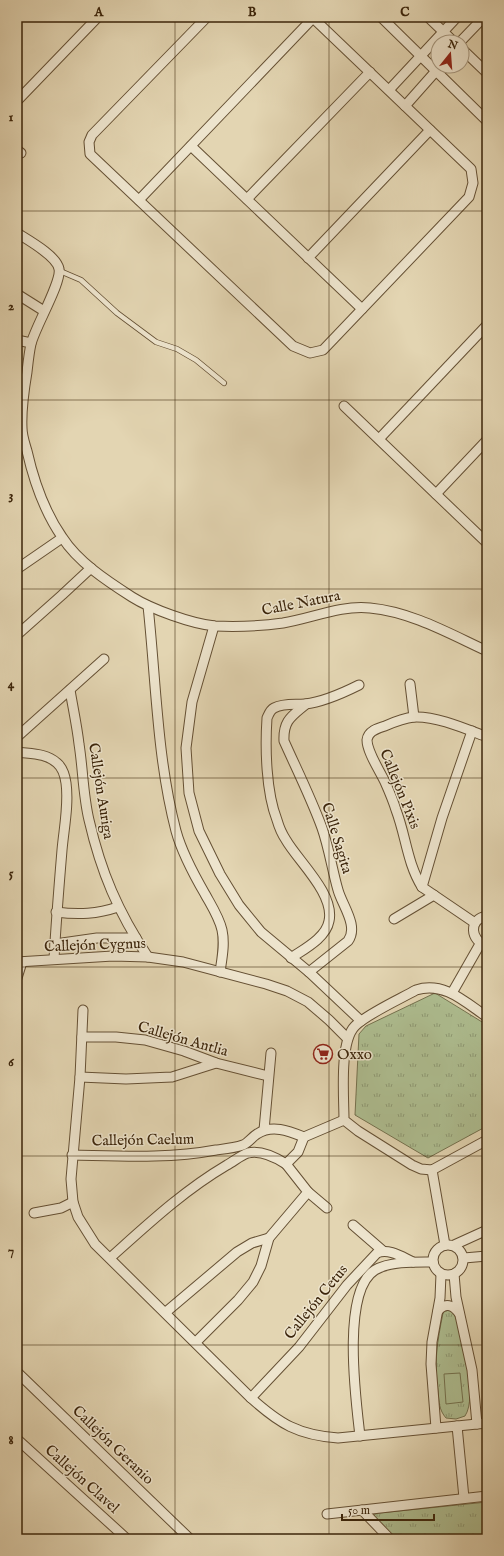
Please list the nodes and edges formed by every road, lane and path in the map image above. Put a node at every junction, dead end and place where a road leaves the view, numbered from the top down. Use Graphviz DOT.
graph roads {
  1 [pos="98,17"];
  2 [pos="207,17"];
  3 [pos="313,17"];
  4 [pos="381,17"];
  5 [pos="428,17"];
  6 [pos="457,17"];
  7 [pos="484,17"];
  8 [pos="443,32"];
  9 [pos="468,34"];
  10 [pos="421,56"];
  11 [pos="470,57"];
  12 [pos="430,65"];
  13 [pos="370,72"];
  14 [pos="487,73"];
  15 [pos="433,74"];
  16 [pos="439,74"];
  17 [pos="389,90"];
  18 [pos="17,101"];
  19 [pos="405,106"];
  20 [pos="487,121"];
  21 [pos="430,130"];
  22 [pos="191,146"];
  23 [pos="247,199"];
  24 [pos="139,200"];
  25 [pos="17,233"];
  26 [pos="308,258"];
  27 [pos="60,271"];
  28 [pos="17,294"];
  29 [pos="362,309"];
  30 [pos="44,311"];
  31 [pos="487,325"];
  32 [pos="17,340"];
  33 [pos="31,343"];
  34 [pos="224,382"];
  35 [pos="344,406"];
  36 [pos="19,429"];
  37 [pos="379,439"];
  38 [pos="487,440"];
  39 [pos="436,494"];
  40 [pos="62,538"];
  41 [pos="487,543"];
  42 [pos="91,568"];
  43 [pos="17,569"];
  44 [pos="148,606"];
  45 [pos="214,626"];
  46 [pos="17,635"];
  47 [pos="487,651"];
  48 [pos="104,659"];
  49 [pos="410,684"];
  50 [pos="359,685"];
  51 [pos="70,690"];
  52 [pos="306,704"];
  53 [pos="414,717"];
  54 [pos="472,731"];
  55 [pos="17,737"];
  56 [pos="487,737"];
  57 [pos="284,741"];
  58 [pos="267,747"];
  59 [pos="17,752"];
  60 [pos="422,887"];
  61 [pos="338,891"];
  62 [pos="324,895"];
  63 [pos="434,896"];
  64 [pos="118,907"];
  65 [pos="56,912"];
  66 [pos="487,916"];
  67 [pos="394,919"];
  68 [pos="476,923"];
  69 [pos="136,938"];
  70 [pos="55,944"];
  71 [pos="484,945"];
  72 [pos="148,956"];
  73 [pos="291,958"];
  74 [pos="54,959"];
  75 [pos="20,962"];
  76 [pos="220,972"];
  77 [pos="309,972"];
  78 [pos="17,978"];
  79 [pos="452,993"];
  80 [pos="83,1010"];
  81 [pos="487,1017"];
  82 [pos="361,1021"];
  83 [pos="82,1036"];
  84 [pos="347,1038"];
  85 [pos="271,1053"];
  86 [pos="216,1063"];
  87 [pos="268,1076"];
  88 [pos="80,1077"];
  89 [pos="344,1120"];
  90 [pos="264,1130"];
  91 [pos="304,1137"];
  92 [pos="487,1140"];
  93 [pos="246,1149"];
  94 [pos="72,1155"];
  95 [pos="286,1164"];
  96 [pos="432,1170"];
  97 [pos="308,1192"];
  98 [pos="73,1202"];
  99 [pos="327,1208"];
  100 [pos="34,1213"];
  101 [pos="353,1226"];
  102 [pos="487,1230"];
  103 [pos="269,1238"];
  104 [pos="449,1245"];
  105 [pos="383,1250"];
  106 [pos="487,1256"];
  107 [pos="110,1258"];
  108 [pos="464,1258"];
  109 [pos="413,1262"];
  110 [pos="433,1262"];
  111 [pos="360,1270"];
  112 [pos="441,1274"];
  113 [pos="454,1274"];
  114 [pos="369,1275"];
  115 [pos="438,1310"];
  116 [pos="166,1312"];
  117 [pos="459,1313"];
  118 [pos="196,1342"];
  119 [pos="17,1372"];
  120 [pos="251,1398"];
  121 [pos="487,1423"];
  122 [pos="476,1424"];
  123 [pos="457,1426"];
  124 [pos="436,1428"];
  125 [pos="360,1436"];
  126 [pos="17,1439"];
  127 [pos="487,1496"];
  128 [pos="464,1498"];
  129 [pos="362,1510"];
  130 [pos="327,1514"];
  131 [pos="127,1539"];
  132 [pos="190,1539"];
  133 [pos="390,1539"];
  1 -- 18 [label="street"];
  2 -- 24 [label="street"];
  3 -- 13 [label="street"];
  3 -- 22 [label="street"];
  4 -- 10 [label="street"];
  5 -- 8 [label="street"];
  6 -- 8 [label="street"];
  7 -- 9 [label="street"];
  8 -- 10 [label="street"];
  10 -- 12 [label="street"];
  10 -- 17 [label="street"];
  11 -- 14 [label="street"];
  13 -- 17 [label="street"];
  13 -- 23 [label="street"];
  15 -- 19 [label="street"];
  16 -- 20 [label="street"];
  17 -- 19 [label="street"];
  19 -- 21 [label="street"];
  21 -- 26 [label="street"];
  21 -- 29 [label="street"];
  22 -- 23 [label="street"];
  22 -- 24 [label="street"];
  23 -- 26 [label="street"];
  24 -- 29 [label="street"];
  25 -- 27 [label="street"];
  26 -- 29 [label="street"];
  27 -- 30 [label="street, Calle Natura"];
  27 -- 34 [label="lane"];
  28 -- 30 [label="street"];
  30 -- 33 [label="street, Calle Natura"];
  31 -- 37 [label="street"];
  32 -- 33 [label="street"];
  33 -- 36 [label="street, Calle Natura"];
  35 -- 37 [label="street"];
  36 -- 40 [label="street, Calle Natura"];
  37 -- 39 [label="street"];
  38 -- 39 [label="street"];
  39 -- 41 [label="street"];
  40 -- 42 [label="street, Calle Natura"];
  40 -- 43 [label="street"];
  42 -- 44 [label="street, Calle Natura"];
  42 -- 46 [label="street"];
  44 -- 45 [label="street, Calle Natura"];
  44 -- 76 [label="street"];
  45 -- 47 [label="street, Calle Natura"];
  45 -- 73 [label="street"];
  48 -- 51 [label="street"];
  49 -- 53 [label="street"];
  50 -- 52 [label="street"];
  51 -- 55 [label="street"];
  51 -- 64 [label="street, Callejón Auriga"];
  52 -- 57 [label="street"];
  52 -- 58 [label="street"];
  53 -- 54 [label="street, Callejón Pixis"];
  53 -- 60 [label="street, Callejón Pixis"];
  54 -- 56 [label="street, Callejón Pixis"];
  54 -- 60 [label="street, Callejón Pixis"];
  57 -- 58 [label="street"];
  57 -- 61 [label="street, Calle Sagita"];
  58 -- 62 [label="street"];
  59 -- 65 [label="street"];
  60 -- 63 [label="street, Callejón Pixis"];
  61 -- 62 [label="street"];
  61 -- 77 [label="street, Calle Sagita"];
  62 -- 73 [label="street"];
  63 -- 67 [label="street"];
  63 -- 68 [label="street, Callejón Pixis"];
  64 -- 65 [label="street"];
  64 -- 69 [label="street, Callejón Auriga"];
  65 -- 70 [label="street"];
  66 -- 68 [label="street"];
  68 -- 71 [label="street"];
  69 -- 70 [label="street, Callejón Cygnus"];
  69 -- 72 [label="street, Callejón Auriga"];
  70 -- 74 [label="street"];
  71 -- 79 [label="street"];
  72 -- 74 [label="street, Callejón Cygnus"];
  72 -- 76 [label="street, Callejón Cygnus"];
  73 -- 77 [label="street"];
  74 -- 75 [label="street, Callejón Cygnus"];
  75 -- 78 [label="street"];
  76 -- 84 [label="street, Callejón Cygnus"];
  77 -- 82 [label="street"];
  79 -- 81 [label="street"];
  79 -- 82 [label="street"];
  80 -- 83 [label="street"];
  82 -- 84 [label="street"];
  83 -- 86 [label="street, Callejón Antlia"];
  83 -- 88 [label="street"];
  84 -- 89 [label="street"];
  85 -- 87 [label="street"];
  86 -- 87 [label="street, Callejón Antlia"];
  86 -- 88 [label="street"];
  87 -- 90 [label="street"];
  88 -- 94 [label="street"];
  89 -- 91 [label="street"];
  89 -- 96 [label="street"];
  90 -- 91 [label="street"];
  90 -- 93 [label="street, Callejón Caelum"];
  91 -- 95 [label="street"];
  92 -- 96 [label="street"];
  93 -- 94 [label="street, Callejón Caelum"];
  93 -- 95 [label="street, Callejón Caelum"];
  93 -- 107 [label="street, Callejón Caelum"];
  94 -- 98 [label="street, Callejón Caelum"];
  95 -- 97 [label="street"];
  96 -- 104 [label="street"];
  97 -- 99 [label="street"];
  97 -- 103 [label="street"];
  98 -- 100 [label="street"];
  98 -- 107 [label="street, Callejón Caelum"];
  101 -- 105 [label="street"];
  102 -- 104 [label="street"];
  103 -- 116 [label="street"];
  103 -- 118 [label="street"];
  104 -- 108 [label="street"];
  104 -- 110 [label="street"];
  105 -- 109 [label="street, Callejón Cetus"];
  105 -- 111 [label="street, Callejón Cetus"];
  106 -- 108 [label="street"];
  107 -- 116 [label="street, Callejón Caelum"];
  108 -- 113 [label="street"];
  109 -- 110 [label="street, Callejón Cetus"];
  109 -- 114 [label="street, Callejón Cetus"];
  110 -- 112 [label="street"];
  111 -- 114 [label="street"];
  111 -- 120 [label="street, Callejón Cetus"];
  112 -- 113 [label="street"];
  112 -- 115 [label="street"];
  113 -- 117 [label="street"];
  114 -- 125 [label="street, Callejón Cetus"];
  115 -- 117 [label="street"];
  115 -- 124 [label="street"];
  116 -- 118 [label="street, Callejón Caelum"];
  117 -- 122 [label="street"];
  118 -- 120 [label="street, Callejón Caelum"];
  119 -- 132 [label="street, Callejón Geranio"];
  120 -- 125 [label="street"];
  121 -- 122 [label="street"];
  122 -- 123 [label="street"];
  123 -- 124 [label="street"];
  123 -- 128 [label="street"];
  124 -- 125 [label="street"];
  126 -- 131 [label="street, Callejón Clavel"];
  127 -- 128 [label="street"];
  128 -- 129 [label="street"];
  129 -- 130 [label="street"];
  129 -- 133 [label="street"];
}
